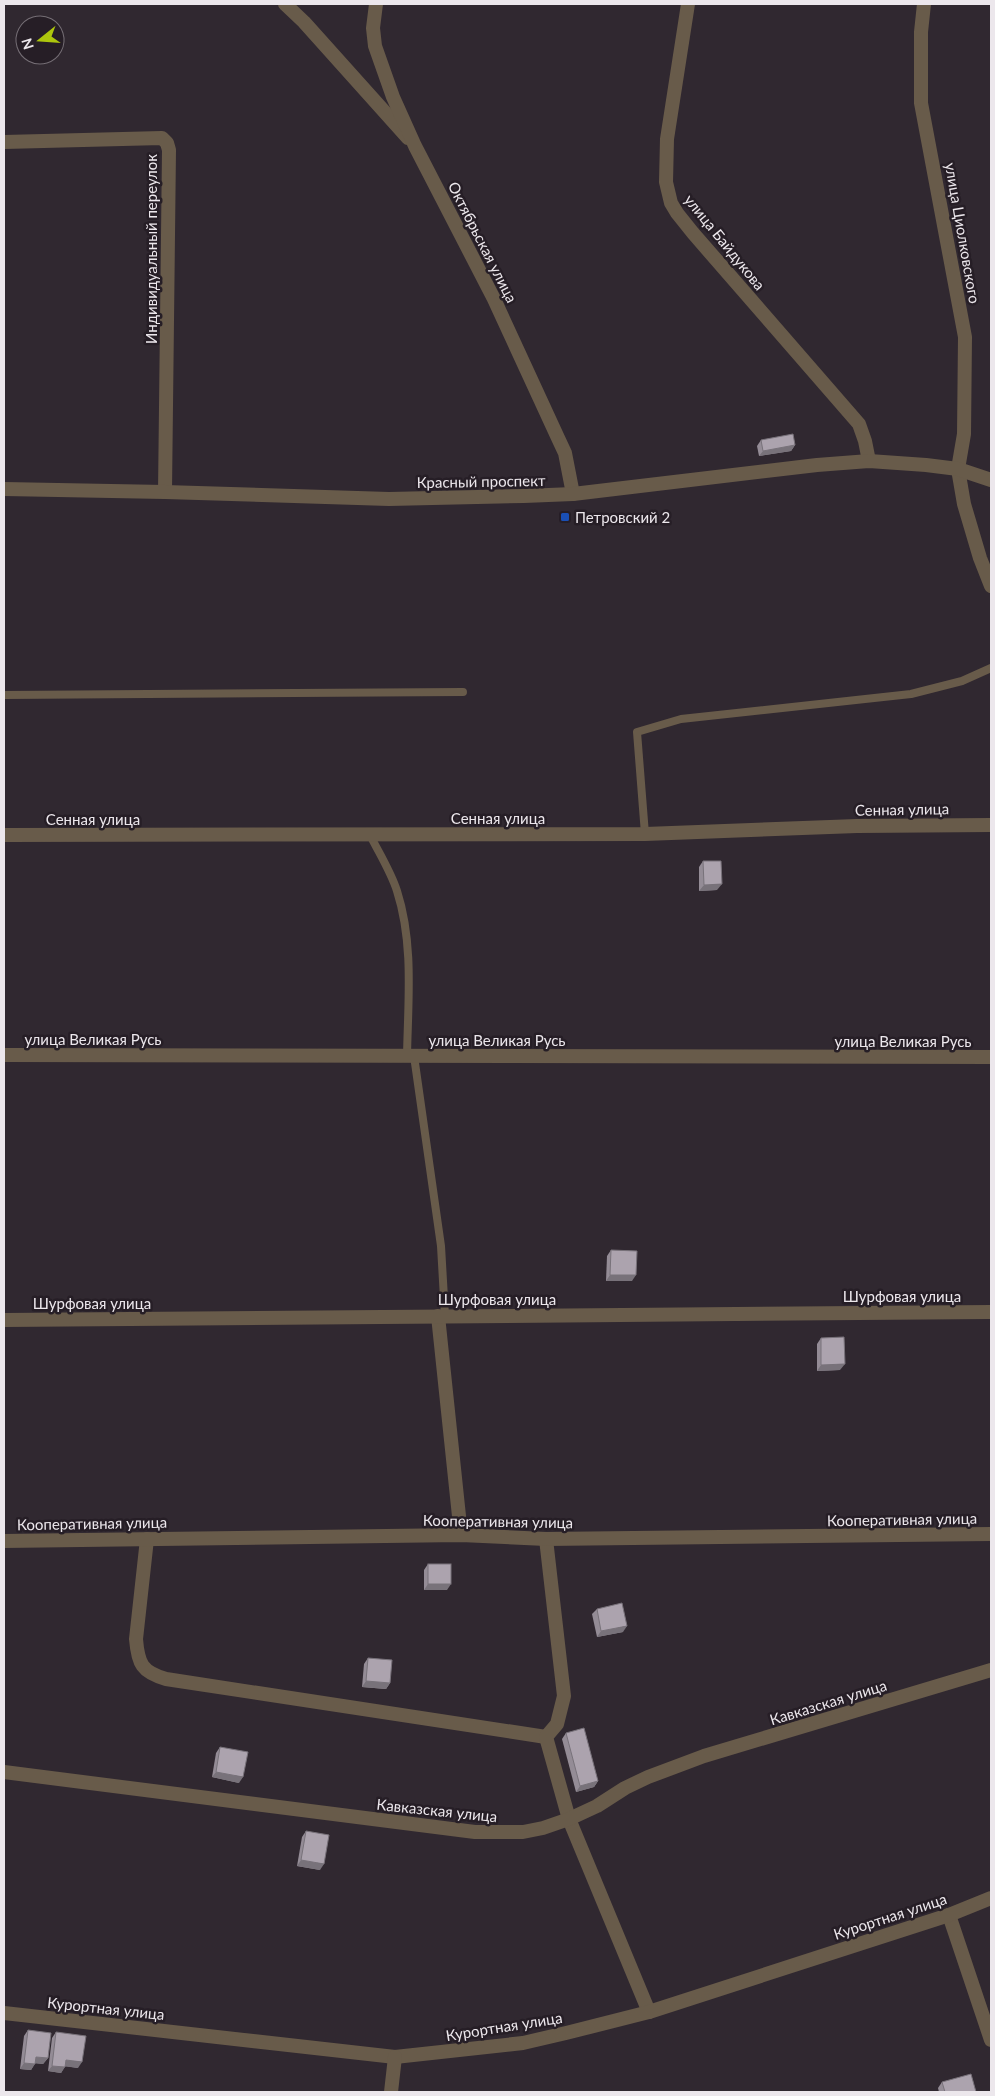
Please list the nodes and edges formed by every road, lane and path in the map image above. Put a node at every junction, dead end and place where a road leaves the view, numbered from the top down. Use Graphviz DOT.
graph roads {
  1 [pos="286,4"];
  2 [pos="376,4"];
  3 [pos="688,4"];
  4 [pos="924,4"];
  5 [pos="4,142"];
  6 [pos="415,146"];
  7 [pos="870,462"];
  8 [pos="958,469"];
  9 [pos="991,480"];
  10 [pos="4,489"];
  11 [pos="165,492"];
  12 [pos="573,494"];
  13 [pos="991,586"];
  14 [pos="991,668"];
  15 [pos="463,692"];
  16 [pos="4,696"];
  17 [pos="991,825"];
  18 [pos="646,834"];
  19 [pos="4,835"];
  20 [pos="370,835"];
  21 [pos="4,1055"];
  22 [pos="410,1056"];
  23 [pos="991,1057"];
  24 [pos="991,1312"];
  25 [pos="442,1316"];
  26 [pos="4,1320"];
  27 [pos="991,1534"];
  28 [pos="462,1535"];
  29 [pos="147,1539"];
  30 [pos="546,1539"];
  31 [pos="4,1541"];
  32 [pos="991,1670"];
  33 [pos="546,1738"];
  34 [pos="4,1772"];
  35 [pos="569,1819"];
  36 [pos="991,1898"];
  37 [pos="949,1915"];
  38 [pos="649,2012"];
  39 [pos="4,2013"];
  40 [pos="991,2040"];
  41 [pos="395,2057"];
  42 [pos="391,2092"];
  1 -- 6 [label="street"];
  2 -- 6 [label="street, Октябрьская улица"];
  3 -- 7 [label="street, улица Байдукова"];
  4 -- 8 [label="street, улица Циолковского"];
  5 -- 11 [label="street, Индивидуальный переулок"];
  6 -- 12 [label="street, Октябрьская улица"];
  7 -- 8 [label="street, Красный проспект"];
  7 -- 12 [label="street, Красный проспект"];
  8 -- 9 [label="street, Красный проспект"];
  8 -- 13 [label="street, улица Циолковского"];
  10 -- 11 [label="street, Красный проспект"];
  11 -- 12 [label="street, Красный проспект"];
  14 -- 18 [label="lane"];
  15 -- 16 [label="lane"];
  17 -- 18 [label="street, Сенная улица"];
  18 -- 20 [label="street, Сенная улица"];
  19 -- 20 [label="street, Сенная улица"];
  20 -- 22 [label="lane"];
  21 -- 22 [label="street, улица Великая Русь"];
  22 -- 23 [label="street, улица Великая Русь"];
  22 -- 25 [label="lane"];
  24 -- 25 [label="street, Шурфовая улица"];
  25 -- 26 [label="street, Шурфовая улица"];
  25 -- 28 [label="street"];
  27 -- 30 [label="street, Кооперативная улица"];
  28 -- 29 [label="street, Кооперативная улица"];
  28 -- 30 [label="street, Кооперативная улица"];
  29 -- 31 [label="street, Кооперативная улица"];
  29 -- 33 [label="street"];
  30 -- 33 [label="street"];
  32 -- 35 [label="street, Кавказская улица"];
  33 -- 35 [label="street"];
  34 -- 35 [label="street, Кавказская улица"];
  35 -- 38 [label="street"];
  36 -- 37 [label="street, Курортная улица"];
  37 -- 38 [label="street, Курортная улица"];
  37 -- 40 [label="street"];
  38 -- 41 [label="street, Курортная улица"];
  39 -- 41 [label="street, Курортная улица"];
  41 -- 42 [label="street"];
}
